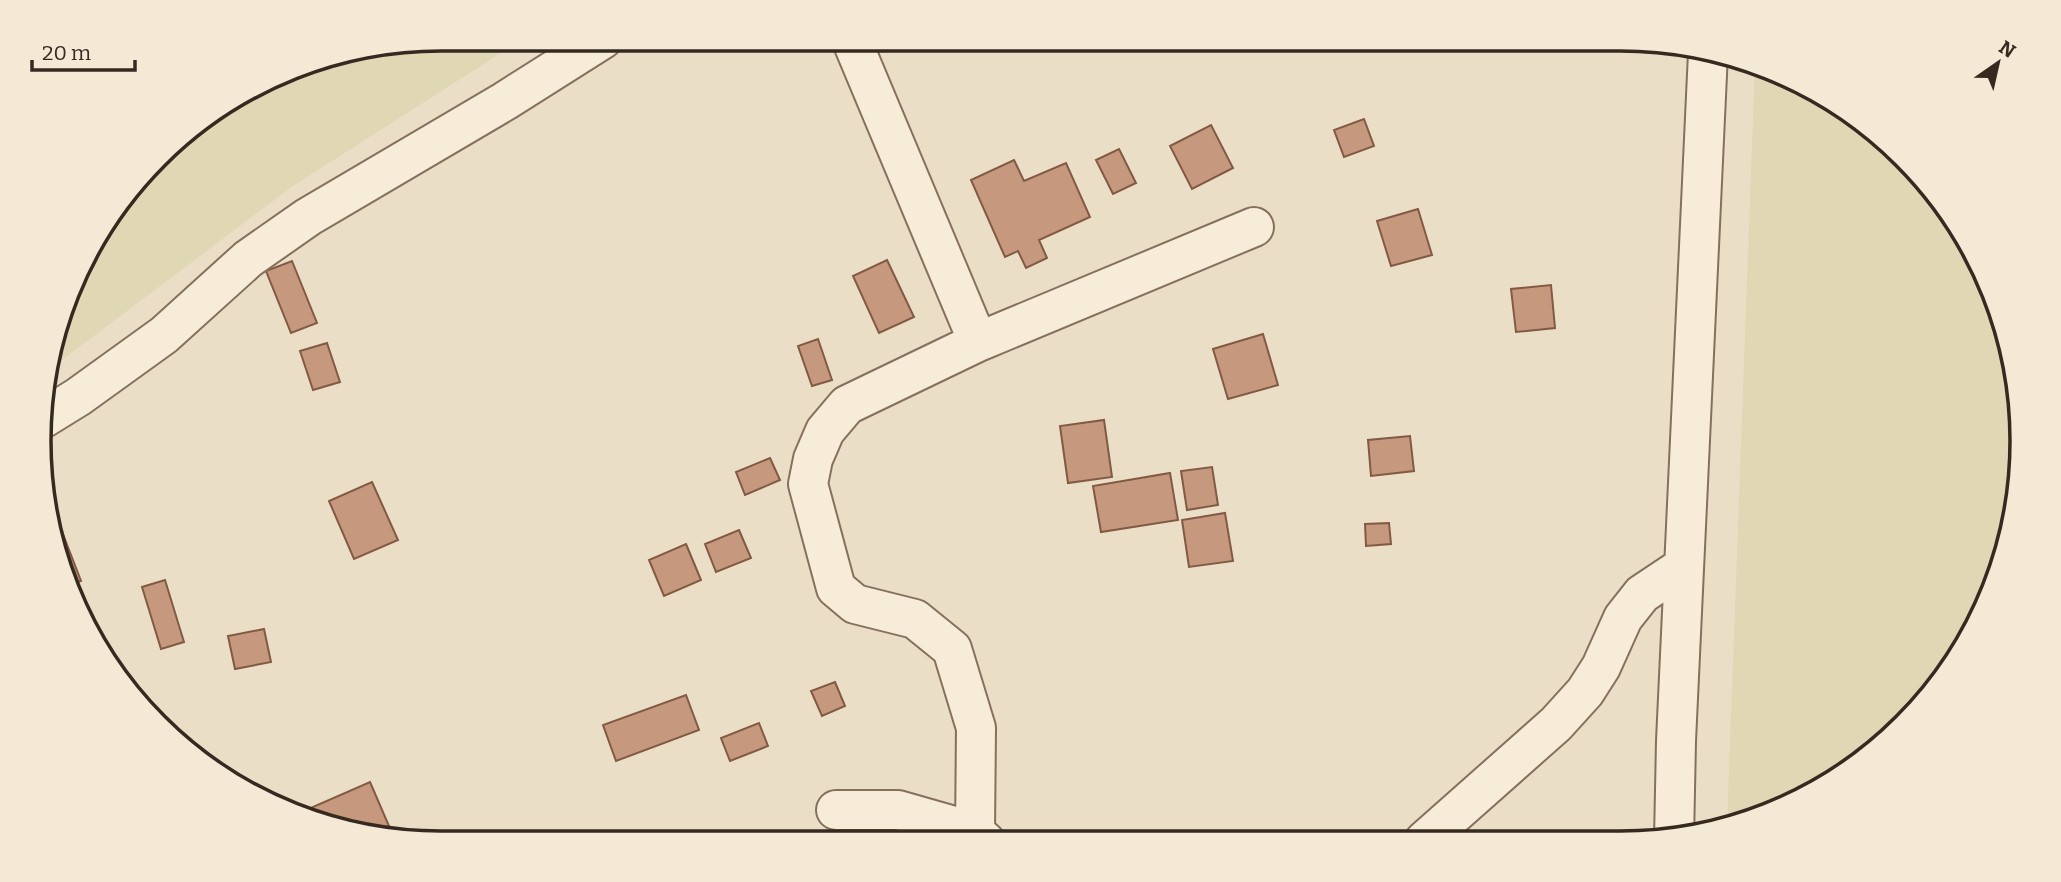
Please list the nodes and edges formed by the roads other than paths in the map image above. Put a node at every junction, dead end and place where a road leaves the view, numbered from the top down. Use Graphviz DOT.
graph roads {
  1 [pos="583,51"];
  2 [pos="856,51"];
  3 [pos="1708,61"];
  4 [pos="1254,227"];
  5 [pos="978,342"];
  6 [pos="52,413"];
  7 [pos="1684,566"];
  8 [pos="836,810"];
  9 [pos="1674,827"];
  10 [pos="962,831"];
  11 [pos="980,831"];
  12 [pos="1435,831"];
  1 -- 6 [label="street"];
  2 -- 5 [label="street"];
  3 -- 7 [label="street"];
  4 -- 5 [label="street"];
  5 -- 11 [label="street"];
  7 -- 9 [label="street"];
  7 -- 12 [label="street"];
  8 -- 10 [label="street"];
}
